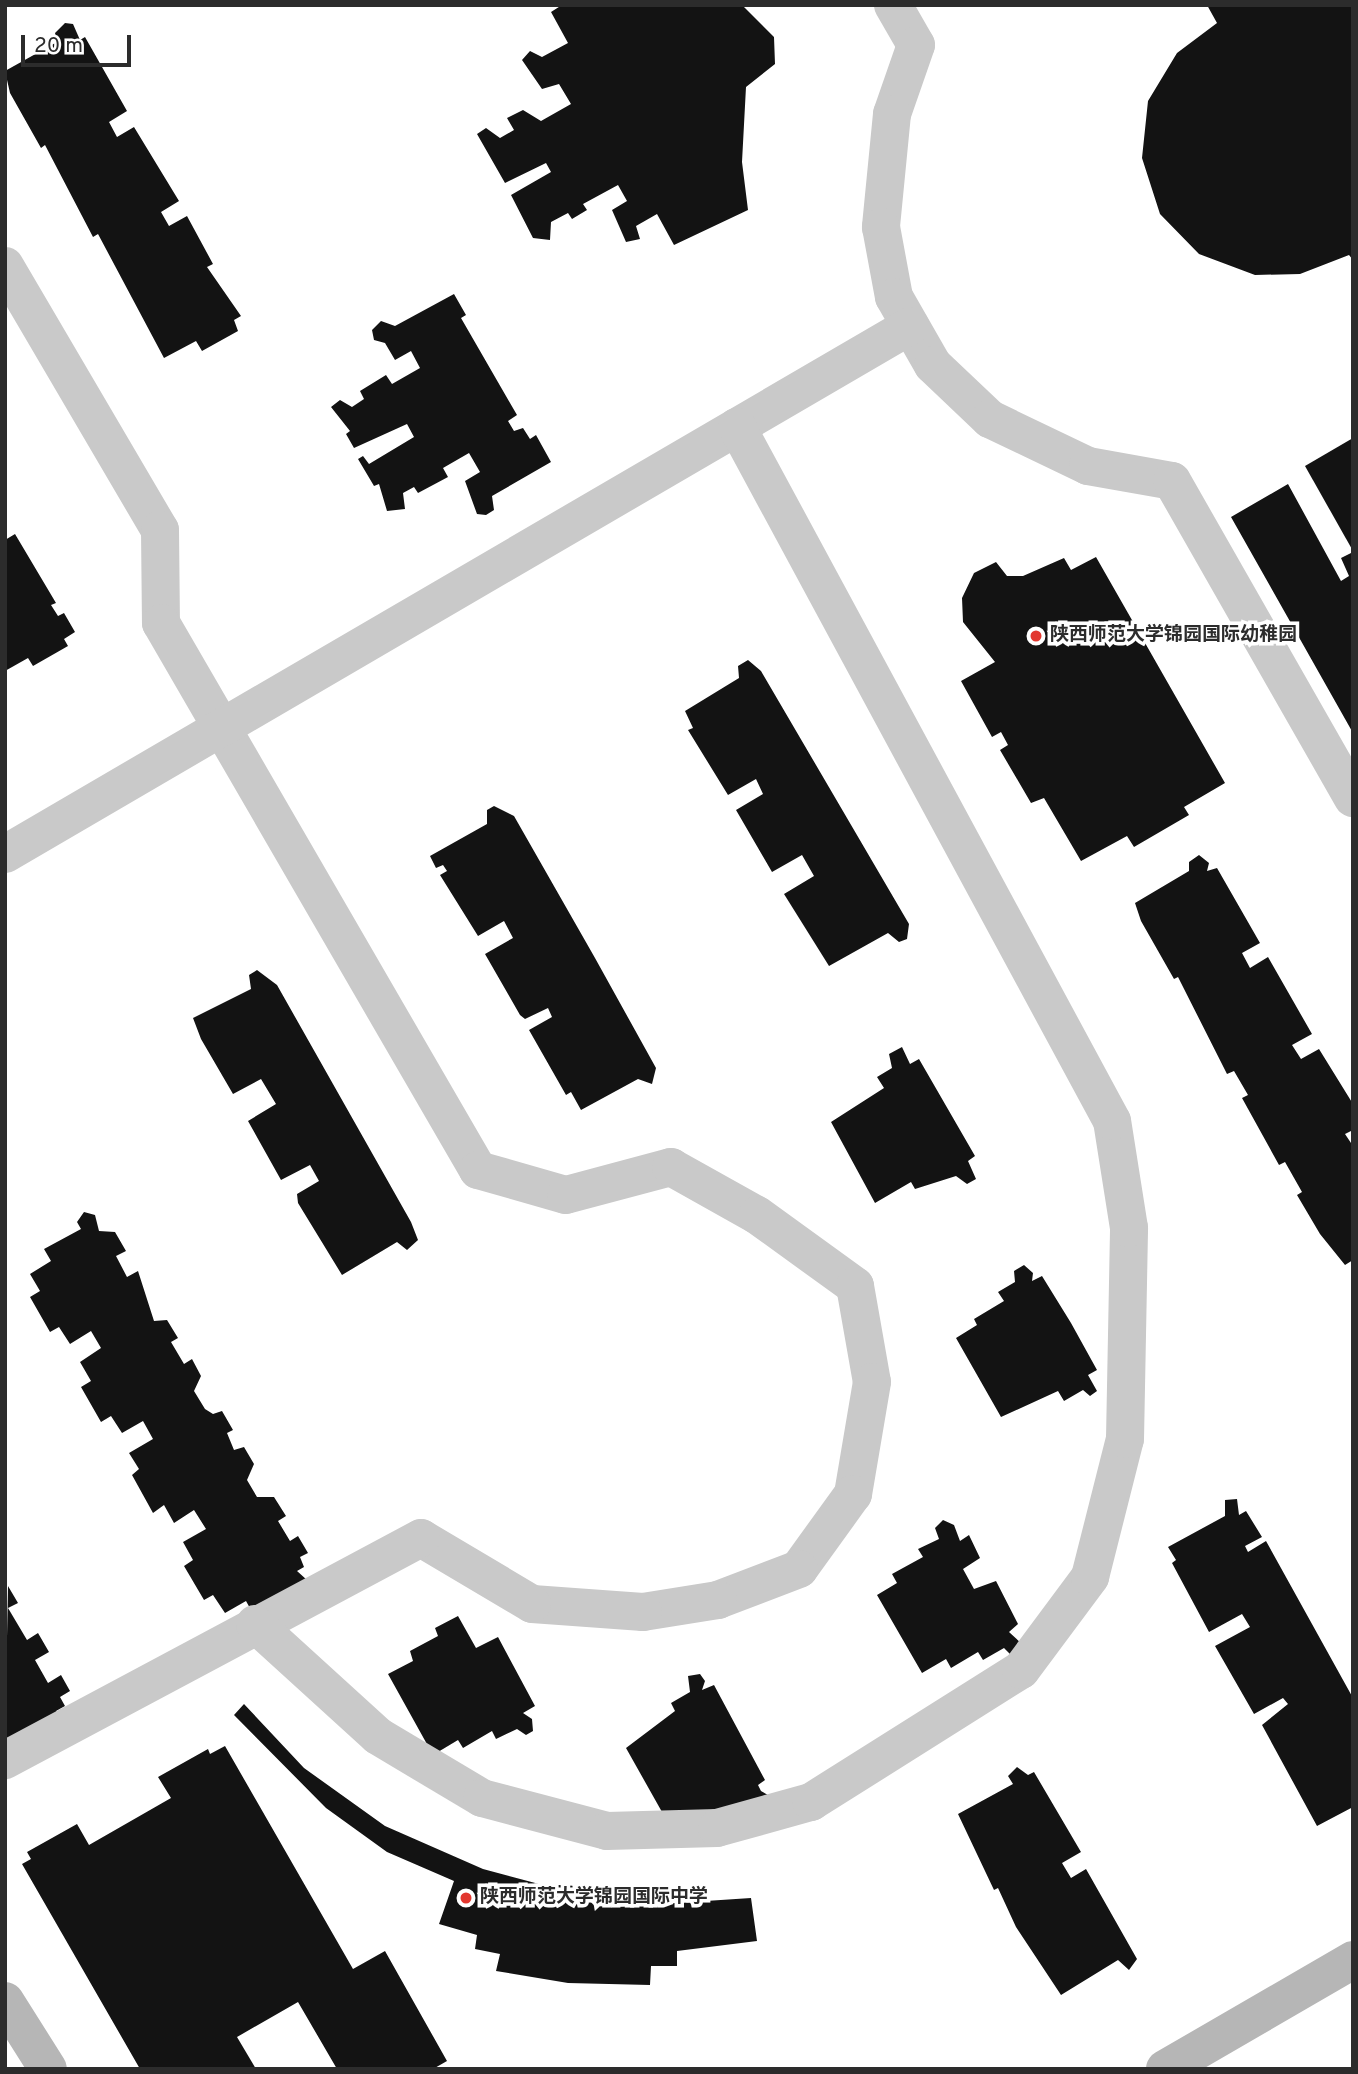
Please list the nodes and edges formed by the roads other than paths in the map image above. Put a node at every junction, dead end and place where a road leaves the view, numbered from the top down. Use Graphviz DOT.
graph roads {
  1 [pos="893,5"];
  2 [pos="5,266"];
  3 [pos="911,326"];
  4 [pos="737,428"];
  5 [pos="222,728"];
  6 [pos="1353,798"];
  7 [pos="5,854"];
  8 [pos="255,1624"];
  9 [pos="5,1760"];
  10 [pos="1353,1960"];
  11 [pos="5,2001"];
  12 [pos="48,2069"];
  13 [pos="1165,2069"];
  1 -- 3 [label="street"];
  2 -- 5 [label="street"];
  3 -- 4 [label="street"];
  3 -- 6 [label="street"];
  4 -- 5 [label="street"];
  4 -- 8 [label="street"];
  5 -- 7 [label="street"];
  5 -- 8 [label="street"];
  8 -- 9 [label="street"];
  10 -- 13 [label="street"];
  11 -- 12 [label="street"];
}
